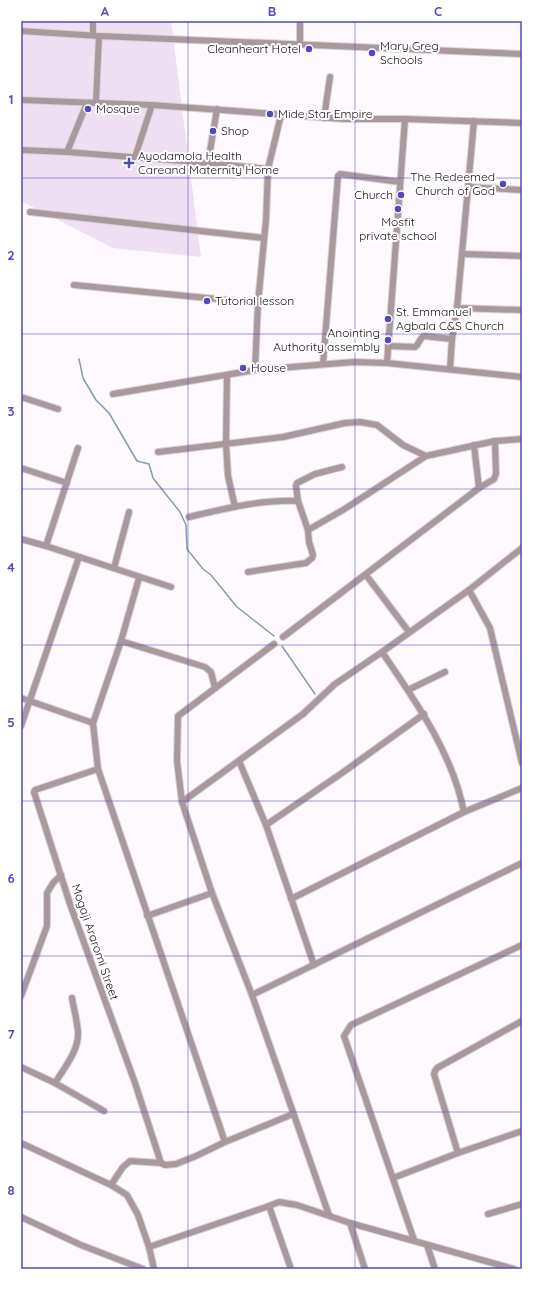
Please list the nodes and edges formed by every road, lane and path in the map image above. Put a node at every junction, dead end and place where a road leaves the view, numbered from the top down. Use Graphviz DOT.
graph roads {
  1 [pos="93,21"];
  2 [pos="300,21"];
  3 [pos="21,31"];
  4 [pos="96,35"];
  5 [pos="300,44"];
  6 [pos="522,54"];
  7 [pos="330,77"];
  8 [pos="21,100"];
  9 [pos="96,102"];
  10 [pos="87,103"];
  11 [pos="152,105"];
  12 [pos="217,109"];
  13 [pos="281,115"];
  14 [pos="324,118"];
  15 [pos="405,118"];
  16 [pos="474,121"];
  17 [pos="522,123"];
  18 [pos="21,150"];
  19 [pos="67,152"];
  20 [pos="135,157"];
  21 [pos="208,163"];
  22 [pos="268,169"];
  23 [pos="400,182"];
  24 [pos="468,187"];
  25 [pos="522,190"];
  26 [pos="30,212"];
  27 [pos="264,238"];
  28 [pos="462,254"];
  29 [pos="522,256"];
  30 [pos="74,285"];
  31 [pos="258,303"];
  32 [pos="457,308"];
  33 [pos="522,310"];
  34 [pos="452,339"];
  35 [pos="388,346"];
  36 [pos="387,363"];
  37 [pos="323,364"];
  38 [pos="450,369"];
  39 [pos="255,370"];
  40 [pos="226,375"];
  41 [pos="522,377"];
  42 [pos="113,394"];
  43 [pos="21,397"];
  44 [pos="58,409"];
  45 [pos="522,439"];
  46 [pos="495,442"];
  47 [pos="226,444"];
  48 [pos="474,445"];
  49 [pos="78,448"];
  50 [pos="158,452"];
  51 [pos="426,456"];
  52 [pos="342,467"];
  53 [pos="21,468"];
  54 [pos="66,483"];
  55 [pos="479,488"];
  56 [pos="298,501"];
  57 [pos="236,507"];
  58 [pos="129,512"];
  59 [pos="189,517"];
  60 [pos="308,530"];
  61 [pos="21,539"];
  62 [pos="46,546"];
  63 [pos="522,548"];
  64 [pos="79,557"];
  65 [pos="114,568"];
  66 [pos="248,572"];
  67 [pos="366,575"];
  68 [pos="140,578"];
  69 [pos="171,587"];
  70 [pos="469,590"];
  71 [pos="409,632"];
  72 [pos="283,637"];
  73 [pos="120,641"];
  74 [pos="274,644"];
  75 [pos="382,652"];
  76 [pos="445,672"];
  77 [pos="215,688"];
  78 [pos="408,690"];
  79 [pos="21,698"];
  80 [pos="29,701"];
  81 [pos="424,714"];
  82 [pos="92,723"];
  83 [pos="21,726"];
  84 [pos="239,761"];
  85 [pos="522,763"];
  86 [pos="98,769"];
  87 [pos="522,788"];
  88 [pos="182,802"];
  89 [pos="464,812"];
  90 [pos="266,825"];
  91 [pos="522,863"];
  92 [pos="61,875"];
  93 [pos="212,893"];
  94 [pos="291,899"];
  95 [pos="147,916"];
  96 [pos="522,945"];
  97 [pos="314,965"];
  98 [pos="252,995"];
  99 [pos="21,996"];
  100 [pos="72,998"];
  101 [pos="522,1021"];
  102 [pos="21,1067"];
  103 [pos="55,1083"];
  104 [pos="104,1111"];
  105 [pos="293,1114"];
  106 [pos="522,1131"];
  107 [pos="225,1142"];
  108 [pos="21,1143"];
  109 [pos="458,1153"];
  110 [pos="161,1163"];
  111 [pos="393,1178"];
  112 [pos="110,1185"];
  113 [pos="522,1204"];
  114 [pos="269,1206"];
  115 [pos="488,1214"];
  116 [pos="329,1215"];
  117 [pos="21,1217"];
  118 [pos="350,1223"];
  119 [pos="414,1240"];
  120 [pos="427,1245"];
  121 [pos="149,1247"];
  122 [pos="497,1267"];
  123 [pos="143,1269"];
  124 [pos="154,1269"];
  125 [pos="290,1269"];
  126 [pos="365,1269"];
  127 [pos="435,1269"];
  128 [pos="514,1269"];
  1 -- 4 [label="street"];
  2 -- 5 [label="street"];
  3 -- 4 [label="street"];
  4 -- 5 [label="street"];
  4 -- 9 [label="street"];
  5 -- 6 [label="street"];
  7 -- 14 [label="street"];
  8 -- 10 [label="street"];
  9 -- 10 [label="street"];
  9 -- 11 [label="street"];
  10 -- 19 [label="street"];
  11 -- 12 [label="street"];
  11 -- 20 [label="street"];
  12 -- 13 [label="street"];
  12 -- 21 [label="street"];
  13 -- 14 [label="street"];
  13 -- 22 [label="street"];
  14 -- 15 [label="street"];
  15 -- 16 [label="street"];
  15 -- 23 [label="street"];
  16 -- 17 [label="street"];
  16 -- 24 [label="street"];
  18 -- 19 [label="street"];
  19 -- 20 [label="street"];
  20 -- 21 [label="street"];
  21 -- 22 [label="street"];
  22 -- 27 [label="street"];
  23 -- 35 [label="street"];
  23 -- 37 [label="street"];
  24 -- 25 [label="street"];
  24 -- 28 [label="street"];
  26 -- 27 [label="street"];
  27 -- 31 [label="street"];
  28 -- 29 [label="street"];
  28 -- 32 [label="street"];
  30 -- 31 [label="street"];
  31 -- 39 [label="street"];
  32 -- 33 [label="street"];
  32 -- 34 [label="street"];
  34 -- 35 [label="street"];
  34 -- 38 [label="street"];
  35 -- 36 [label="street"];
  36 -- 37 [label="street"];
  36 -- 38 [label="street"];
  37 -- 39 [label="street"];
  38 -- 41 [label="street"];
  39 -- 40 [label="street"];
  40 -- 42 [label="street"];
  40 -- 47 [label="street"];
  43 -- 44 [label="street"];
  45 -- 46 [label="street"];
  46 -- 48 [label="street"];
  46 -- 55 [label="street"];
  47 -- 50 [label="street"];
  47 -- 51 [label="street"];
  47 -- 57 [label="street"];
  48 -- 51 [label="street"];
  48 -- 55 [label="street"];
  49 -- 54 [label="street"];
  51 -- 60 [label="street"];
  52 -- 56 [label="street"];
  53 -- 54 [label="street"];
  54 -- 62 [label="street"];
  55 -- 67 [label="street"];
  56 -- 57 [label="street"];
  56 -- 60 [label="street"];
  57 -- 59 [label="street"];
  58 -- 65 [label="street"];
  60 -- 66 [label="street"];
  61 -- 62 [label="street"];
  62 -- 64 [label="street"];
  63 -- 70 [label="street"];
  64 -- 65 [label="street"];
  64 -- 80 [label="street"];
  65 -- 68 [label="street"];
  67 -- 71 [label="street"];
  67 -- 72 [label="street"];
  68 -- 69 [label="street"];
  68 -- 73 [label="street"];
  70 -- 71 [label="street"];
  70 -- 85 [label="street"];
  71 -- 75 [label="street"];
  73 -- 77 [label="street"];
  73 -- 82 [label="street"];
  74 -- 77 [label="street"];
  75 -- 78 [label="street"];
  75 -- 84 [label="street"];
  76 -- 78 [label="street"];
  77 -- 88 [label="street"];
  78 -- 81 [label="street"];
  79 -- 80 [label="street"];
  80 -- 82 [label="street"];
  80 -- 83 [label="street"];
  81 -- 89 [label="street"];
  81 -- 90 [label="street"];
  82 -- 86 [label="street"];
  84 -- 88 [label="street"];
  84 -- 90 [label="street"];
  86 -- 92 [label="street, Mogaji Araromi Street"];
  86 -- 95 [label="street"];
  87 -- 89 [label="street"];
  88 -- 93 [label="street"];
  89 -- 94 [label="street"];
  90 -- 94 [label="street"];
  91 -- 97 [label="street"];
  92 -- 99 [label="street"];
  92 -- 110 [label="street, Mogaji Araromi Street"];
  93 -- 95 [label="street"];
  93 -- 98 [label="street"];
  94 -- 97 [label="street"];
  95 -- 107 [label="street"];
  96 -- 111 [label="street"];
  97 -- 98 [label="street"];
  98 -- 105 [label="street"];
  100 -- 103 [label="street"];
  101 -- 109 [label="street"];
  102 -- 103 [label="street"];
  103 -- 104 [label="street"];
  105 -- 107 [label="street"];
  105 -- 116 [label="street"];
  106 -- 109 [label="street"];
  107 -- 110 [label="street"];
  108 -- 112 [label="street"];
  109 -- 111 [label="street"];
  110 -- 112 [label="street"];
  111 -- 119 [label="street"];
  112 -- 121 [label="street"];
  113 -- 115 [label="street"];
  114 -- 116 [label="street"];
  114 -- 121 [label="street"];
  114 -- 125 [label="street"];
  116 -- 118 [label="street"];
  117 -- 123 [label="street"];
  118 -- 119 [label="street"];
  118 -- 126 [label="street"];
  119 -- 120 [label="street"];
  120 -- 122 [label="street"];
  120 -- 127 [label="street"];
  121 -- 124 [label="street"];
  122 -- 128 [label="street"];
}
